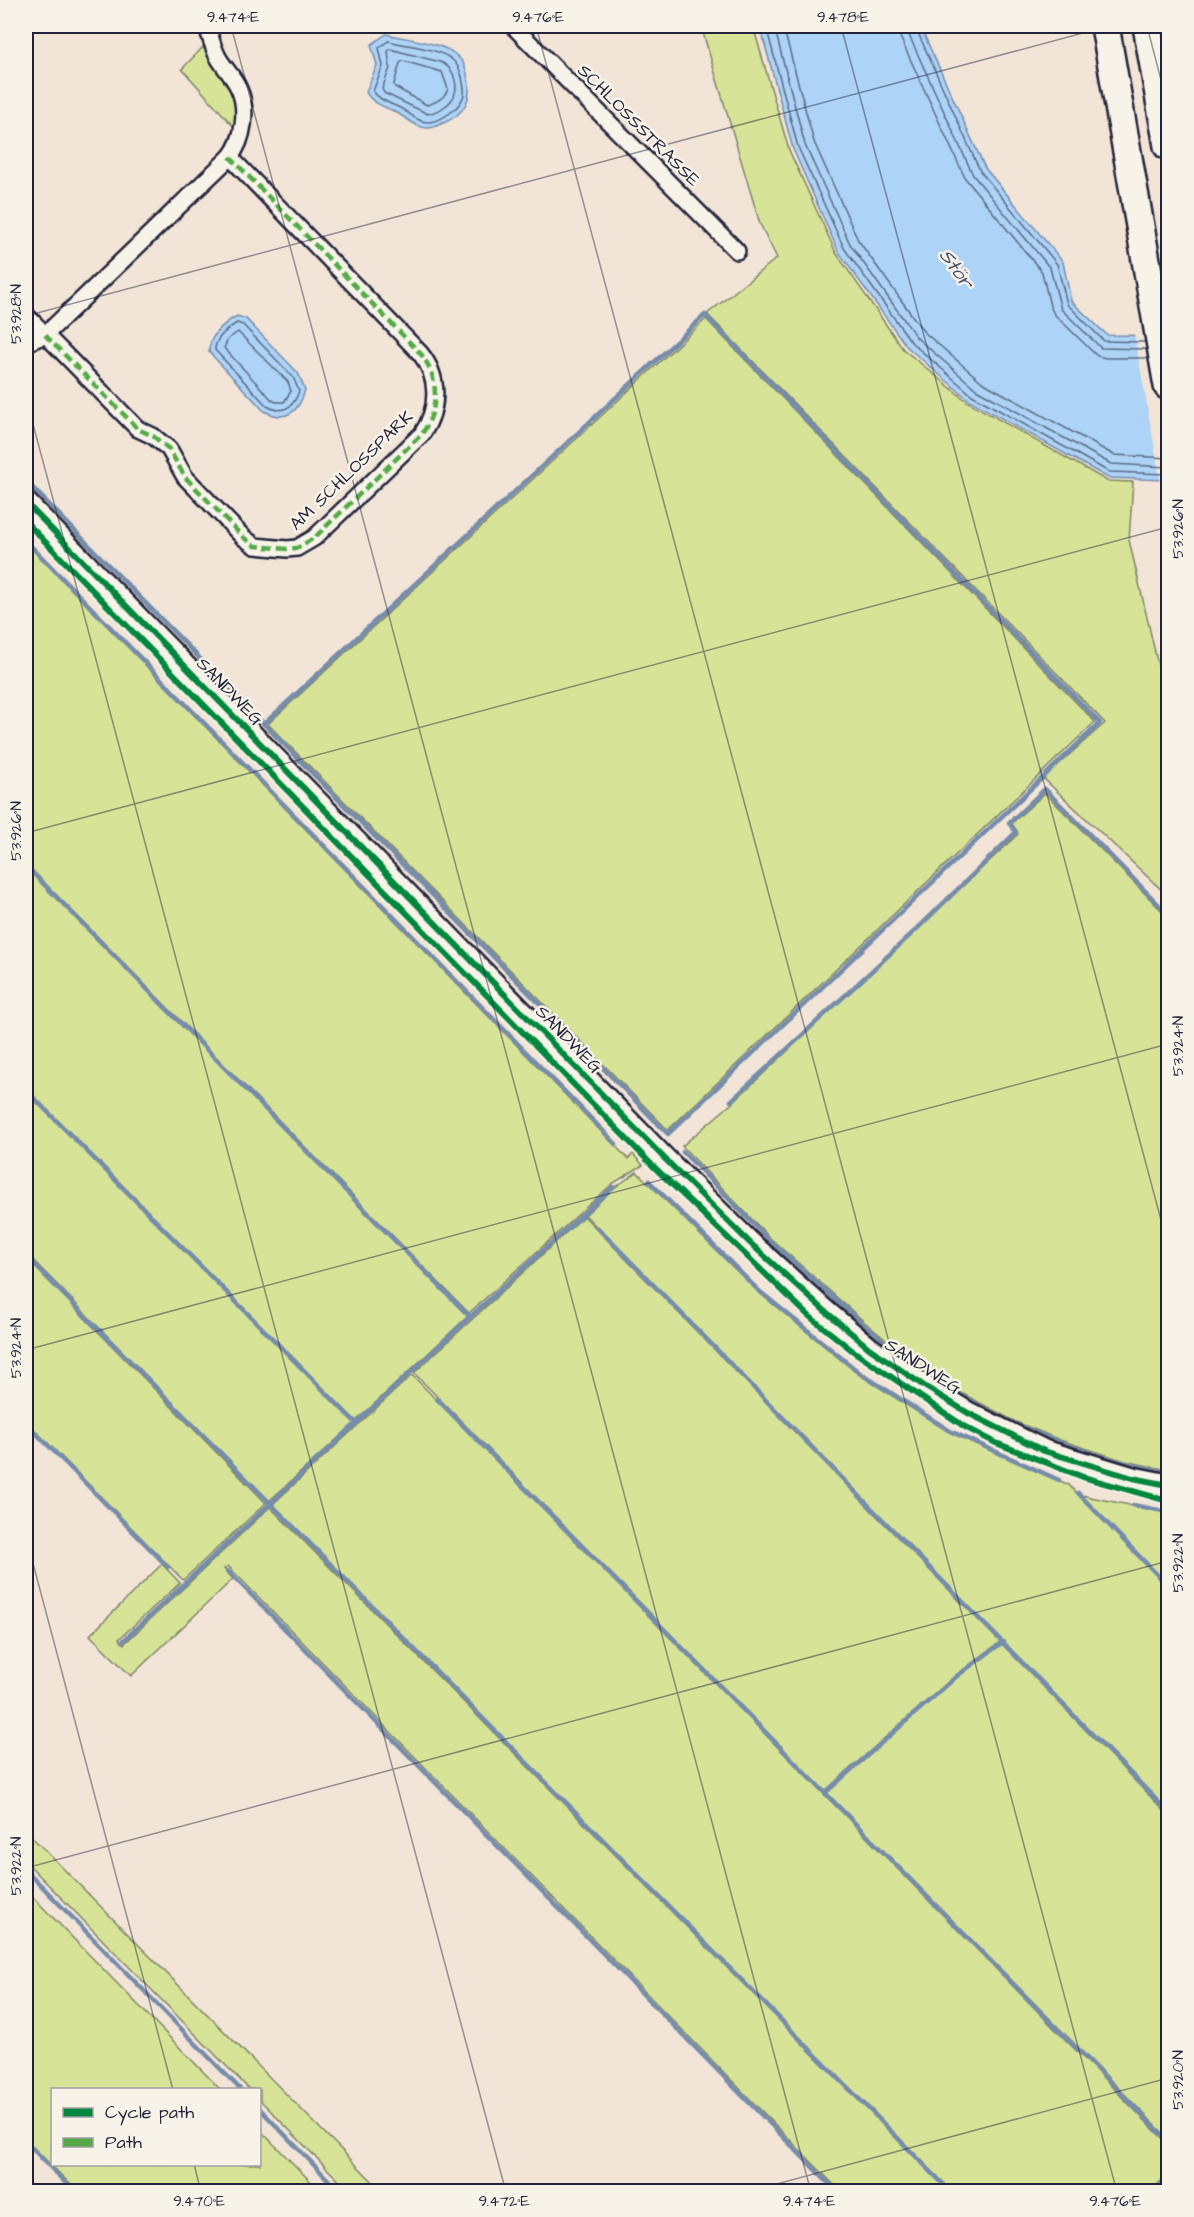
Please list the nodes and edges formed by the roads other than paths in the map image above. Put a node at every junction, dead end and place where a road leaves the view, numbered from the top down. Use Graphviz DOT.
graph roads {
  1 [pos="207,26"];
  2 [pos="513,26"];
  3 [pos="1105,26"];
  4 [pos="1147,26"];
  5 [pos="1168,146"];
  6 [pos="230,157"];
  7 [pos="737,251"];
  8 [pos="26,315"];
  9 [pos="45,334"];
  10 [pos="26,343"];
  11 [pos="1168,386"];
  12 [pos="26,503"];
  13 [pos="1168,1485"];
  1 -- 6 [label="street"];
  2 -- 7 [label="street, SCHLOSSSTRASSE"];
  3 -- 11 [label="highway"];
  4 -- 5 [label="highway"];
  6 -- 9 [label="street"];
  6 -- 9 [label="street, AM SCHLOSSPARK"];
  8 -- 9 [label="street, AM SCHLOSSPARK"];
  9 -- 10 [label="street"];
  12 -- 13 [label="street, SANDWEG"];
}
